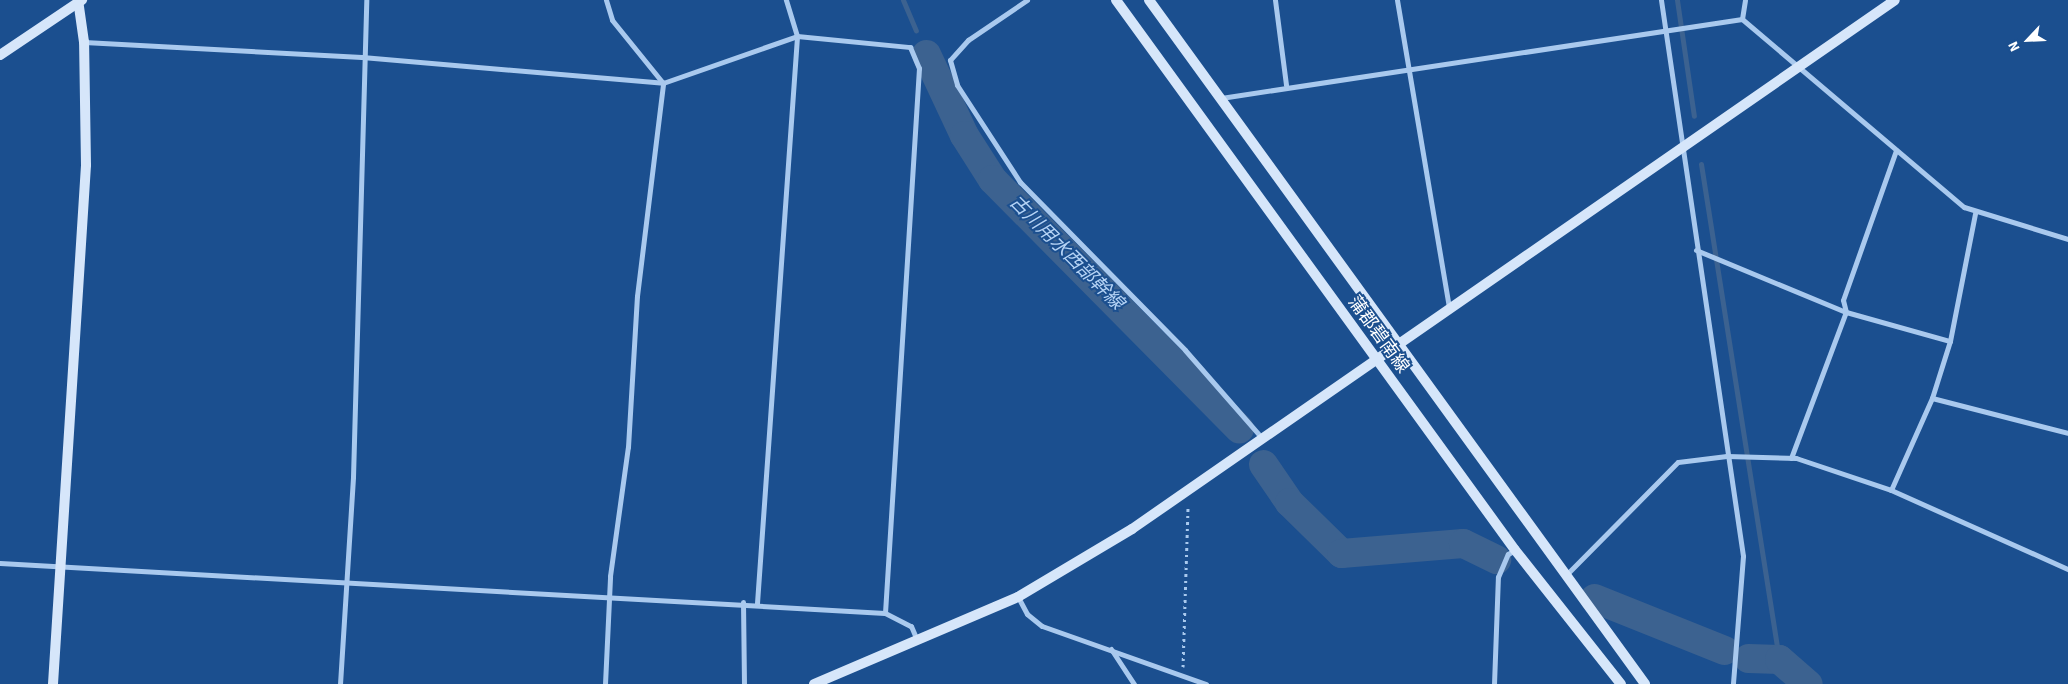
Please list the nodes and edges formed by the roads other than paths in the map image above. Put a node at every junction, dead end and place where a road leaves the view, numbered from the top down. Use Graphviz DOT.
graph roads {
  1 [pos="366,0"];
  2 [pos="606,0"];
  3 [pos="786,0"];
  4 [pos="1027,0"];
  5 [pos="1116,0"];
  6 [pos="1149,0"];
  7 [pos="1275,0"];
  8 [pos="1397,0"];
  9 [pos="1661,0"];
  10 [pos="1745,0"];
  11 [pos="1894,0"];
  12 [pos="80,1"];
  13 [pos="1742,19"];
  14 [pos="1665,31"];
  15 [pos="797,36"];
  16 [pos="84,42"];
  17 [pos="0,55"];
  18 [pos="362,57"];
  19 [pos="1797,66"];
  20 [pos="1408,71"];
  21 [pos="663,84"];
  22 [pos="1286,85"];
  23 [pos="1221,98"];
  24 [pos="1682,147"];
  25 [pos="1896,150"];
  26 [pos="1976,213"];
  27 [pos="2068,239"];
  28 [pos="1696,250"];
  29 [pos="1448,306"];
  30 [pos="1846,312"];
  31 [pos="1950,341"];
  32 [pos="1397,345"];
  33 [pos="1376,360"];
  34 [pos="1932,398"];
  35 [pos="2068,433"];
  36 [pos="1262,438"];
  37 [pos="1727,456"];
  38 [pos="1791,458"];
  39 [pos="1891,490"];
  40 [pos="1515,550"];
  41 [pos="0,563"];
  42 [pos="59,568"];
  43 [pos="2068,569"];
  44 [pos="1568,573"];
  45 [pos="343,581"];
  46 [pos="1018,597"];
  47 [pos="610,598"];
  48 [pos="743,602"];
  49 [pos="756,603"];
  50 [pos="885,613"];
  51 [pos="918,642"];
  52 [pos="1111,648"];
  53 [pos="53,684"];
  54 [pos="340,684"];
  55 [pos="606,684"];
  56 [pos="744,684"];
  57 [pos="814,684"];
  58 [pos="1134,684"];
  59 [pos="1206,684"];
  60 [pos="1494,684"];
  61 [pos="1621,684"];
  62 [pos="1645,684"];
  63 [pos="1732,684"];
  1 -- 18 [label="street"];
  2 -- 21 [label="street"];
  3 -- 15 [label="street"];
  4 -- 36 [label="street"];
  5 -- 33 [label="street, 蒲郡碧南線"];
  6 -- 23 [label="street, 蒲郡碧南線"];
  7 -- 22 [label="street"];
  8 -- 20 [label="street"];
  9 -- 14 [label="street"];
  10 -- 13 [label="street"];
  11 -- 19 [label="street"];
  12 -- 16 [label="street"];
  12 -- 17 [label="street"];
  13 -- 14 [label="street"];
  13 -- 19 [label="street"];
  14 -- 20 [label="street"];
  14 -- 24 [label="street"];
  15 -- 21 [label="street"];
  15 -- 49 [label="street"];
  15 -- 50 [label="street"];
  16 -- 18 [label="street"];
  16 -- 42 [label="street"];
  18 -- 21 [label="street"];
  18 -- 45 [label="street"];
  19 -- 24 [label="street"];
  19 -- 25 [label="street"];
  20 -- 22 [label="street"];
  20 -- 29 [label="street"];
  21 -- 47 [label="street"];
  22 -- 23 [label="street"];
  23 -- 32 [label="street, 蒲郡碧南線"];
  24 -- 28 [label="street"];
  24 -- 29 [label="street"];
  25 -- 26 [label="street"];
  25 -- 30 [label="street"];
  26 -- 27 [label="street"];
  26 -- 31 [label="street"];
  28 -- 30 [label="street"];
  28 -- 37 [label="street"];
  29 -- 32 [label="street"];
  30 -- 31 [label="street"];
  30 -- 38 [label="street"];
  31 -- 34 [label="street"];
  32 -- 33 [label="street"];
  32 -- 44 [label="street, 蒲郡碧南線"];
  33 -- 36 [label="street"];
  33 -- 40 [label="street, 蒲郡碧南線"];
  34 -- 35 [label="street"];
  34 -- 39 [label="street"];
  36 -- 46 [label="street"];
  37 -- 38 [label="street"];
  37 -- 44 [label="street"];
  37 -- 63 [label="street"];
  38 -- 39 [label="street"];
  39 -- 43 [label="street"];
  40 -- 60 [label="street"];
  40 -- 61 [label="street, 蒲郡碧南線"];
  41 -- 42 [label="street"];
  42 -- 45 [label="street"];
  42 -- 53 [label="street"];
  44 -- 62 [label="street, 蒲郡碧南線"];
  45 -- 47 [label="street"];
  45 -- 54 [label="street"];
  46 -- 51 [label="street"];
  46 -- 52 [label="street"];
  47 -- 48 [label="street"];
  47 -- 55 [label="street"];
  48 -- 49 [label="street"];
  48 -- 56 [label="street"];
  49 -- 50 [label="street"];
  50 -- 51 [label="street"];
  51 -- 57 [label="street"];
  52 -- 58 [label="street"];
  52 -- 59 [label="street"];
}
